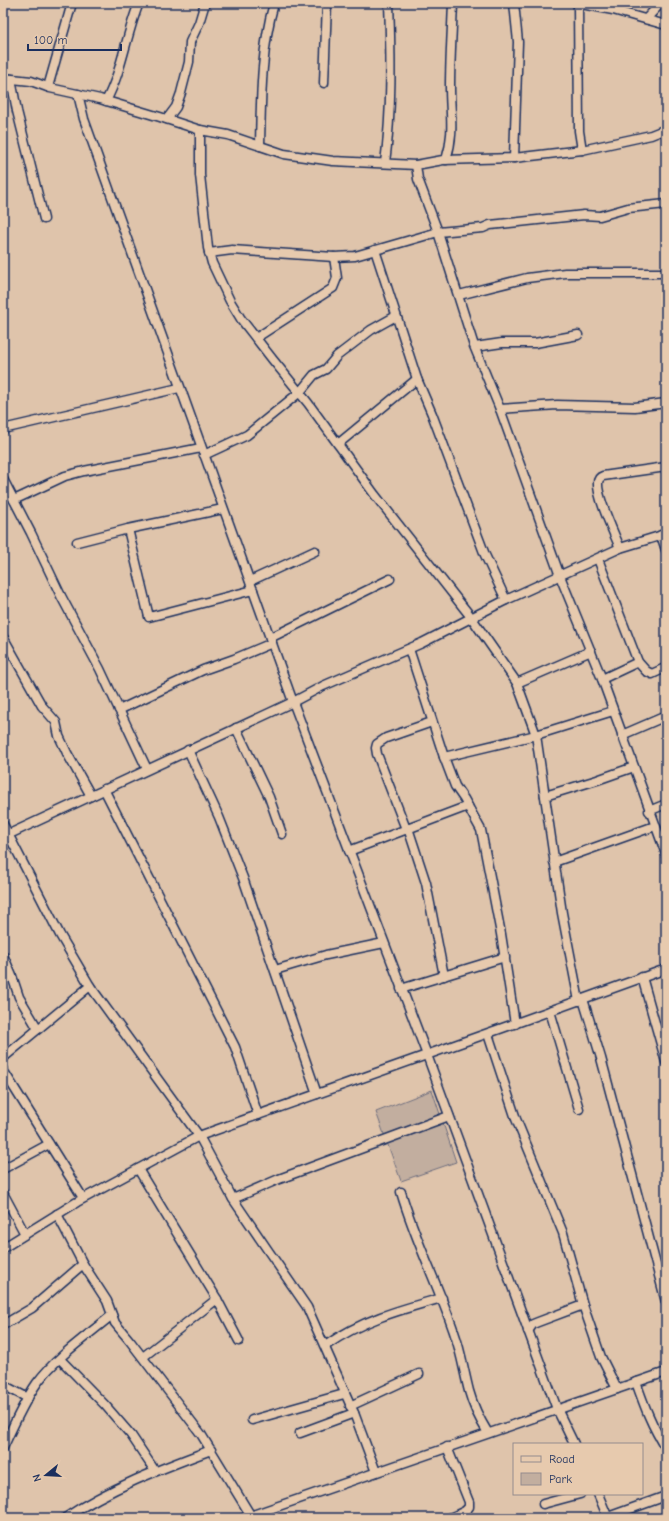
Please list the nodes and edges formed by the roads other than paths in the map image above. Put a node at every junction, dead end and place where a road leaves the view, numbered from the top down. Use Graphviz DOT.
graph roads {
  1 [pos="72,3"];
  2 [pos="139,3"];
  3 [pos="205,3"];
  4 [pos="274,3"];
  5 [pos="327,3"];
  6 [pos="389,3"];
  7 [pos="453,3"];
  8 [pos="514,3"];
  9 [pos="577,3"];
  10 [pos="661,3"];
  11 [pos="613,7"];
  12 [pos="646,19"];
  13 [pos="666,25"];
  14 [pos="7,79"];
  15 [pos="324,83"];
  16 [pos="48,87"];
  17 [pos="78,94"];
  18 [pos="106,101"];
  19 [pos="167,119"];
  20 [pos="666,129"];
  21 [pos="200,130"];
  22 [pos="260,146"];
  23 [pos="582,150"];
  24 [pos="514,158"];
  25 [pos="446,160"];
  26 [pos="385,163"];
  27 [pos="416,165"];
  28 [pos="666,204"];
  29 [pos="44,219"];
  30 [pos="438,232"];
  31 [pos="375,250"];
  32 [pos="209,253"];
  33 [pos="334,257"];
  34 [pos="666,273"];
  35 [pos="458,295"];
  36 [pos="396,316"];
  37 [pos="578,335"];
  38 [pos="256,338"];
  39 [pos="475,347"];
  40 [pos="417,379"];
  41 [pos="179,388"];
  42 [pos="300,392"];
  43 [pos="666,404"];
  44 [pos="500,409"];
  45 [pos="3,429"];
  46 [pos="338,444"];
  47 [pos="202,451"];
  48 [pos="666,467"];
  49 [pos="3,479"];
  50 [pos="14,500"];
  51 [pos="224,509"];
  52 [pos="128,529"];
  53 [pos="663,535"];
  54 [pos="77,542"];
  55 [pos="620,548"];
  56 [pos="666,550"];
  57 [pos="315,551"];
  58 [pos="598,559"];
  59 [pos="560,576"];
  60 [pos="390,580"];
  61 [pos="250,581"];
  62 [pos="253,590"];
  63 [pos="506,600"];
  64 [pos="471,617"];
  65 [pos="3,637"];
  66 [pos="271,640"];
  67 [pos="409,649"];
  68 [pos="591,651"];
  69 [pos="638,662"];
  70 [pos="665,668"];
  71 [pos="602,678"];
  72 [pos="517,683"];
  73 [pos="293,702"];
  74 [pos="119,710"];
  75 [pos="613,710"];
  76 [pos="666,716"];
  77 [pos="432,722"];
  78 [pos="236,728"];
  79 [pos="536,735"];
  80 [pos="622,735"];
  81 [pos="188,750"];
  82 [pos="444,757"];
  83 [pos="634,767"];
  84 [pos="147,769"];
  85 [pos="104,790"];
  86 [pos="91,796"];
  87 [pos="545,796"];
  88 [pos="666,804"];
  89 [pos="468,806"];
  90 [pos="649,811"];
  91 [pos="3,824"];
  92 [pos="655,826"];
  93 [pos="407,828"];
  94 [pos="282,834"];
  95 [pos="6,836"];
  96 [pos="349,851"];
  97 [pos="666,854"];
  98 [pos="554,862"];
  99 [pos="384,943"];
  100 [pos="3,956"];
  101 [pos="505,957"];
  102 [pos="666,968"];
  103 [pos="275,970"];
  104 [pos="444,976"];
  105 [pos="642,977"];
  106 [pos="90,986"];
  107 [pos="402,989"];
  108 [pos="581,1000"];
  109 [pos="550,1011"];
  110 [pos="516,1024"];
  111 [pos="38,1029"];
  112 [pos="488,1034"];
  113 [pos="427,1055"];
  114 [pos="3,1058"];
  115 [pos="666,1062"];
  116 [pos="3,1070"];
  117 [pos="317,1094"];
  118 [pos="579,1109"];
  119 [pos="258,1115"];
  120 [pos="449,1116"];
  121 [pos="199,1136"];
  122 [pos="49,1144"];
  123 [pos="138,1169"];
  124 [pos="3,1170"];
  125 [pos="401,1192"];
  126 [pos="3,1193"];
  127 [pos="83,1198"];
  128 [pos="233,1199"];
  129 [pos="57,1214"];
  130 [pos="25,1234"];
  131 [pos="3,1248"];
  132 [pos="83,1264"];
  133 [pos="442,1298"];
  134 [pos="217,1299"];
  135 [pos="666,1302"];
  136 [pos="582,1305"];
  137 [pos="112,1315"];
  138 [pos="3,1325"];
  139 [pos="528,1331"];
  140 [pos="240,1341"];
  141 [pos="325,1346"];
  142 [pos="143,1357"];
  143 [pos="60,1359"];
  144 [pos="666,1372"];
  145 [pos="419,1374"];
  146 [pos="636,1382"];
  147 [pos="3,1385"];
  148 [pos="617,1389"];
  149 [pos="344,1394"];
  150 [pos="28,1398"];
  151 [pos="352,1409"];
  152 [pos="557,1409"];
  153 [pos="252,1420"];
  154 [pos="300,1433"];
  155 [pos="488,1433"];
  156 [pos="574,1443"];
  157 [pos="3,1448"];
  158 [pos="447,1448"];
  159 [pos="666,1448"];
  160 [pos="211,1450"];
  161 [pos="155,1471"];
  162 [pos="376,1472"];
  163 [pos="576,1495"];
  164 [pos="598,1495"];
  165 [pos="666,1496"];
  166 [pos="543,1504"];
  167 [pos="463,1516"];
  168 [pos="248,1517"];
  169 [pos="608,1517"];
  170 [pos="65,1518"];
  171 [pos="450,1518"];
  1 -- 16 [label="street"];
  2 -- 18 [label="street"];
  3 -- 19 [label="street"];
  4 -- 22 [label="street"];
  5 -- 15 [label="street"];
  6 -- 26 [label="street"];
  7 -- 25 [label="street"];
  8 -- 24 [label="street"];
  9 -- 11 [label="street"];
  9 -- 23 [label="street"];
  10 -- 12 [label="street"];
  11 -- 12 [label="street"];
  12 -- 13 [label="street"];
  14 -- 16 [label="street"];
  14 -- 29 [label="street"];
  16 -- 17 [label="street"];
  17 -- 18 [label="street"];
  17 -- 41 [label="street"];
  18 -- 19 [label="street"];
  19 -- 21 [label="street"];
  20 -- 23 [label="street"];
  21 -- 22 [label="street"];
  21 -- 32 [label="street"];
  22 -- 26 [label="street"];
  23 -- 24 [label="street"];
  24 -- 25 [label="street"];
  25 -- 27 [label="street"];
  26 -- 27 [label="street"];
  27 -- 30 [label="street"];
  28 -- 30 [label="street"];
  30 -- 31 [label="street"];
  30 -- 35 [label="street"];
  31 -- 33 [label="street"];
  31 -- 36 [label="street"];
  32 -- 33 [label="street"];
  32 -- 38 [label="street"];
  33 -- 38 [label="street"];
  34 -- 35 [label="street"];
  35 -- 39 [label="street"];
  36 -- 40 [label="street"];
  36 -- 42 [label="street"];
  37 -- 39 [label="street"];
  38 -- 42 [label="street"];
  39 -- 44 [label="street"];
  40 -- 46 [label="street"];
  40 -- 63 [label="street"];
  41 -- 45 [label="street"];
  41 -- 47 [label="street"];
  42 -- 46 [label="street"];
  42 -- 47 [label="street"];
  43 -- 44 [label="street"];
  44 -- 59 [label="street"];
  46 -- 64 [label="street"];
  47 -- 50 [label="street"];
  47 -- 51 [label="street"];
  48 -- 55 [label="street"];
  49 -- 50 [label="street"];
  50 -- 74 [label="street"];
  51 -- 52 [label="street"];
  51 -- 61 [label="street"];
  52 -- 54 [label="street"];
  52 -- 62 [label="street"];
  53 -- 55 [label="street"];
  53 -- 56 [label="street"];
  55 -- 58 [label="street"];
  57 -- 61 [label="street"];
  58 -- 59 [label="street"];
  58 -- 69 [label="street"];
  59 -- 63 [label="street"];
  59 -- 68 [label="street"];
  60 -- 66 [label="street"];
  61 -- 62 [label="street"];
  62 -- 66 [label="street"];
  63 -- 64 [label="street"];
  64 -- 67 [label="street"];
  64 -- 72 [label="street"];
  65 -- 86 [label="street"];
  66 -- 73 [label="street"];
  66 -- 74 [label="street"];
  67 -- 73 [label="street"];
  67 -- 77 [label="street"];
  68 -- 71 [label="street"];
  68 -- 72 [label="street"];
  69 -- 70 [label="street"];
  69 -- 71 [label="street"];
  71 -- 75 [label="street"];
  72 -- 79 [label="street"];
  73 -- 78 [label="street"];
  73 -- 96 [label="street"];
  74 -- 84 [label="street"];
  75 -- 79 [label="street"];
  75 -- 80 [label="street"];
  76 -- 80 [label="street"];
  77 -- 82 [label="street"];
  77 -- 93 [label="street"];
  78 -- 81 [label="street"];
  78 -- 94 [label="street"];
  79 -- 82 [label="street"];
  79 -- 87 [label="street"];
  80 -- 83 [label="street"];
  81 -- 84 [label="street"];
  81 -- 103 [label="street"];
  82 -- 89 [label="street"];
  83 -- 87 [label="street"];
  83 -- 90 [label="street"];
  84 -- 85 [label="street"];
  85 -- 86 [label="street"];
  85 -- 119 [label="street"];
  86 -- 95 [label="street"];
  87 -- 98 [label="street"];
  88 -- 90 [label="street"];
  89 -- 93 [label="street"];
  89 -- 101 [label="street"];
  90 -- 92 [label="street"];
  91 -- 95 [label="street"];
  92 -- 97 [label="street"];
  92 -- 98 [label="street"];
  93 -- 96 [label="street"];
  93 -- 104 [label="street"];
  95 -- 106 [label="street"];
  96 -- 99 [label="street"];
  98 -- 108 [label="street"];
  99 -- 103 [label="street"];
  99 -- 107 [label="street"];
  100 -- 111 [label="street"];
  101 -- 104 [label="street"];
  101 -- 110 [label="street"];
  102 -- 105 [label="street"];
  103 -- 117 [label="street"];
  104 -- 107 [label="street"];
  105 -- 108 [label="street"];
  105 -- 115 [label="street"];
  106 -- 111 [label="street"];
  106 -- 121 [label="street"];
  107 -- 113 [label="street"];
  108 -- 109 [label="street"];
  108 -- 135 [label="street"];
  109 -- 110 [label="street"];
  109 -- 118 [label="street"];
  110 -- 112 [label="street"];
  111 -- 114 [label="street"];
  112 -- 113 [label="street"];
  112 -- 136 [label="street"];
  113 -- 117 [label="street"];
  113 -- 120 [label="street"];
  116 -- 122 [label="street"];
  117 -- 119 [label="street"];
  119 -- 121 [label="street"];
  120 -- 128 [label="street"];
  120 -- 139 [label="street"];
  121 -- 123 [label="street"];
  121 -- 128 [label="street"];
  122 -- 124 [label="street"];
  122 -- 127 [label="street"];
  123 -- 127 [label="street"];
  123 -- 134 [label="street"];
  125 -- 133 [label="street"];
  126 -- 130 [label="street"];
  127 -- 129 [label="street"];
  128 -- 141 [label="street"];
  129 -- 130 [label="street"];
  129 -- 132 [label="street"];
  130 -- 131 [label="street"];
  132 -- 137 [label="street"];
  132 -- 138 [label="street"];
  133 -- 141 [label="street"];
  133 -- 155 [label="street"];
  134 -- 140 [label="street"];
  134 -- 142 [label="street"];
  136 -- 139 [label="street"];
  136 -- 148 [label="street"];
  137 -- 142 [label="street"];
  137 -- 143 [label="street"];
  139 -- 152 [label="street"];
  141 -- 149 [label="street"];
  142 -- 160 [label="street"];
  143 -- 150 [label="street"];
  143 -- 161 [label="street"];
  144 -- 146 [label="street"];
  145 -- 151 [label="street"];
  146 -- 148 [label="street"];
  146 -- 159 [label="street"];
  147 -- 150 [label="street"];
  148 -- 152 [label="street"];
  149 -- 151 [label="street"];
  149 -- 153 [label="street"];
  150 -- 157 [label="street"];
  151 -- 154 [label="street"];
  151 -- 162 [label="street"];
  152 -- 155 [label="street"];
  152 -- 156 [label="street"];
  155 -- 158 [label="street"];
  158 -- 162 [label="street"];
  158 -- 167 [label="street"];
  160 -- 161 [label="street"];
  160 -- 168 [label="street"];
  161 -- 170 [label="street"];
  162 -- 168 [label="street"];
  163 -- 166 [label="street"];
  164 -- 169 [label="street"];
  165 -- 169 [label="street"];
  167 -- 171 [label="street"];
}
